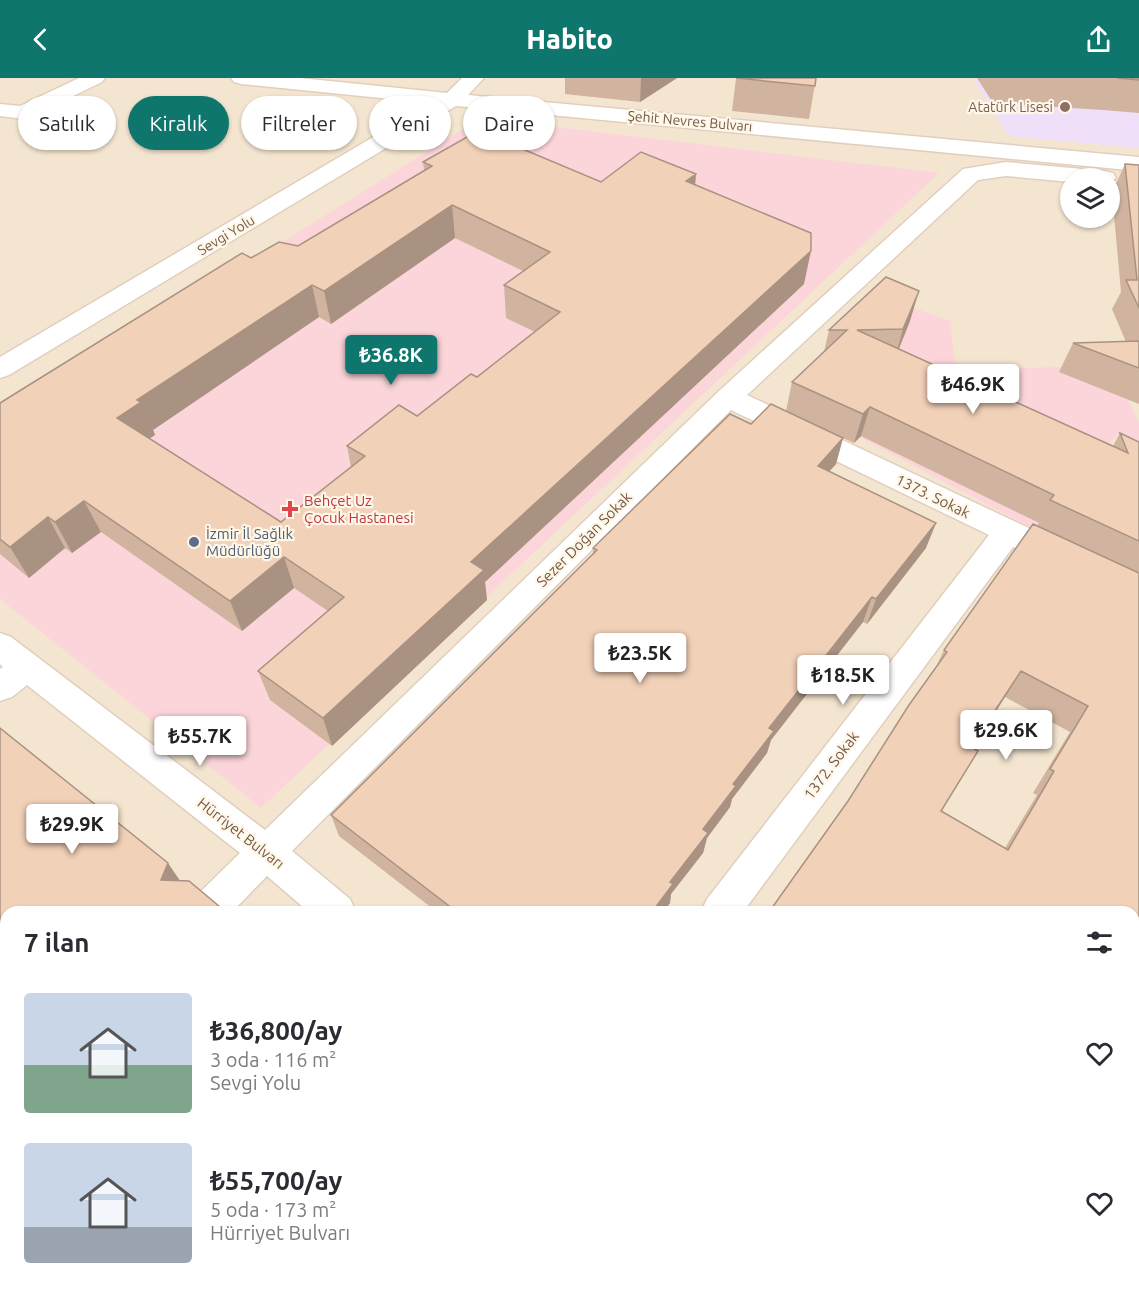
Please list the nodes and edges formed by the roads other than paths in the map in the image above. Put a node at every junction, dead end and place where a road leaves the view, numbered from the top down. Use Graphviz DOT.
graph roads {
  1 [pos="95,78"];
  2 [pos="241,78"];
  3 [pos="474,78"];
  4 [pos="72,90"];
  5 [pos="85,96"];
  6 [pos="413,96"];
  7 [pos="451,100"];
  8 [pos="0,110"];
  9 [pos="369,149"];
  10 [pos="1139,164"];
  11 [pos="1060,174"];
  12 [pos="1120,180"];
  13 [pos="1139,182"];
  14 [pos="0,369"];
  15 [pos="728,397"];
  16 [pos="1008,532"];
  17 [pos="1048,551"];
  18 [pos="9,667"];
  19 [pos="266,852"];
  20 [pos="212,906"];
  21 [pos="330,906"];
  22 [pos="725,906"];
  1 -- 4 [label="street"];
  2 -- 6 [label="street, Şehit Nevres Bulvarı"];
  3 -- 7 [label="street, Sevgi Yolu"];
  4 -- 5 [label="street"];
  4 -- 8 [label="street"];
  7 -- 10 [label="street, Şehit Nevres Bulvarı"];
  9 -- 14 [label="street, Sevgi Yolu"];
  11 -- 15 [label="street, Sezer Doğan Sokak"];
  12 -- 13 [label="street"];
  15 -- 16 [label="street, 1373. Sokak"];
  15 -- 19 [label="street, Sezer Doğan Sokak"];
  16 -- 17 [label="street, 1373. Sokak"];
  16 -- 22 [label="street, 1372. Sokak"];
  18 -- 19 [label="street, Hürriyet Bulvarı"];
  19 -- 20 [label="street, Sezer Doğan Sokak"];
  19 -- 21 [label="street, Hürriyet Bulvarı"];
}
